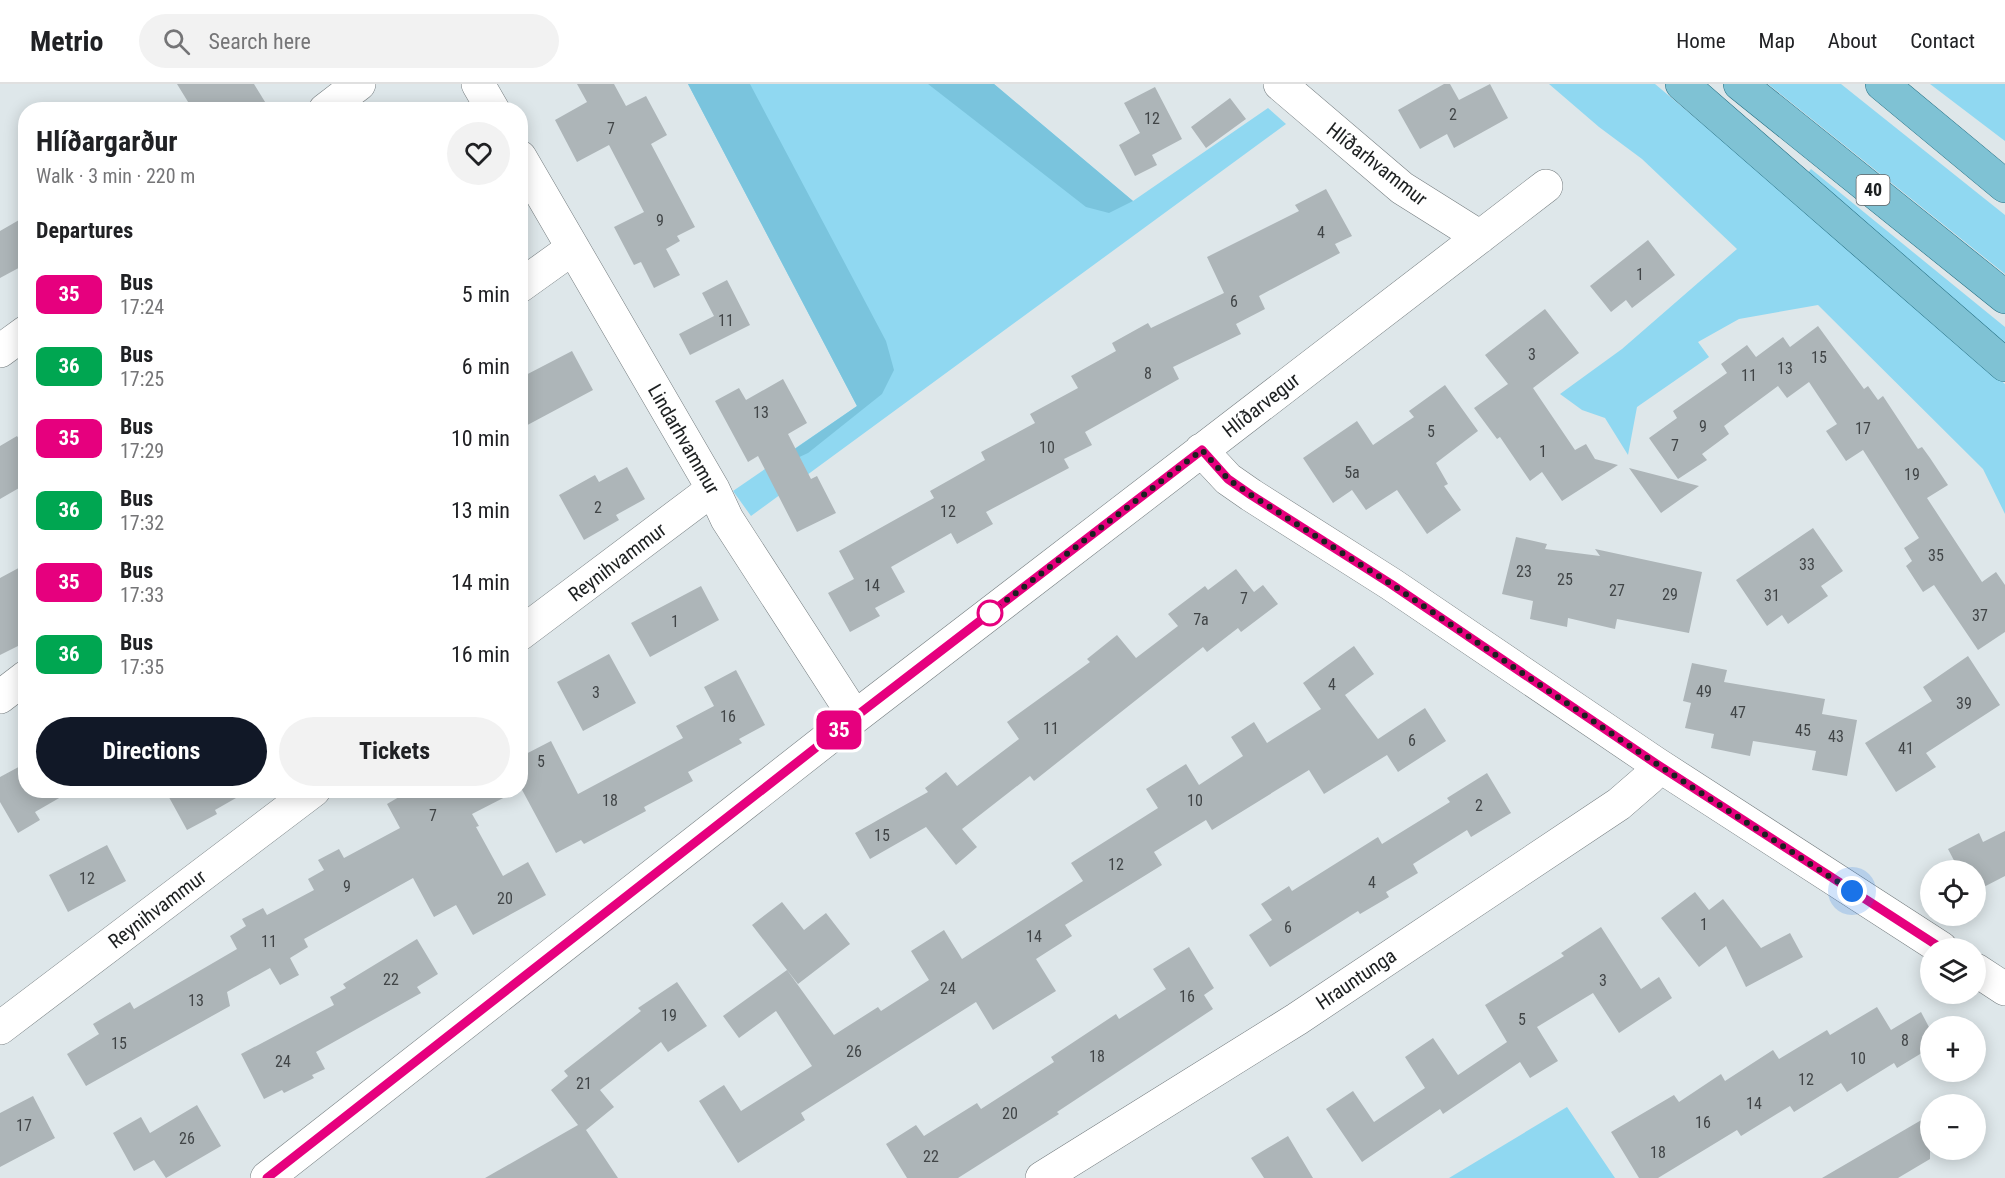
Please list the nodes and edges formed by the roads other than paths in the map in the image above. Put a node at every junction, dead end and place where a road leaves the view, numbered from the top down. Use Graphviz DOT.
graph roads {
  1 [pos="359,84"];
  2 [pos="478,84"];
  3 [pos="1280,84"];
  4 [pos="1682,84"];
  5 [pos="1740,84"];
  6 [pos="1882,84"];
  7 [pos="335,102"];
  8 [pos="488,102"];
  9 [pos="528,171"];
  10 [pos="1546,186"];
  11 [pos="2005,186"];
  12 [pos="1480,237"];
  13 [pos="573,248"];
  14 [pos="528,280"];
  15 [pos="2005,297"];
  16 [pos="18,338"];
  17 [pos="0,351"];
  18 [pos="2005,365"];
  19 [pos="1202,450"];
  20 [pos="713,489"];
  21 [pos="528,628"];
  22 [pos="18,683"];
  23 [pos="0,697"];
  24 [pos="855,717"];
  25 [pos="1655,763"];
  26 [pos="303,798"];
  27 [pos="1926,938"];
  28 [pos="1986,977"];
  29 [pos="2005,989"];
  30 [pos="0,1028"];
  31 [pos="267,1178"];
  32 [pos="1042,1178"];
  1 -- 7 [label="street"];
  2 -- 8 [label="street"];
  3 -- 12 [label="street, Hlíðarhvammur"];
  4 -- 18 [label="main road"];
  5 -- 15 [label="main road, 40"];
  6 -- 11 [label="main road"];
  9 -- 13 [label="street, Lindarhvammur"];
  10 -- 12 [label="street, Hlíðarvegur"];
  12 -- 19 [label="street, Hlíðarvegur"];
  13 -- 14 [label="street"];
  13 -- 20 [label="street, Lindarhvammur"];
  16 -- 17 [label="street"];
  19 -- 24 [label="street, Hlíðarvegur"];
  19 -- 25 [label="street"];
  20 -- 21 [label="street, Reynihvammur"];
  20 -- 24 [label="street, Lindarhvammur"];
  22 -- 23 [label="street"];
  24 -- 31 [label="street, Hlíðarvegur"];
  25 -- 27 [label="street"];
  25 -- 32 [label="street, Hrauntunga"];
  26 -- 30 [label="street, Reynihvammur"];
  28 -- 29 [label="street"];
}
